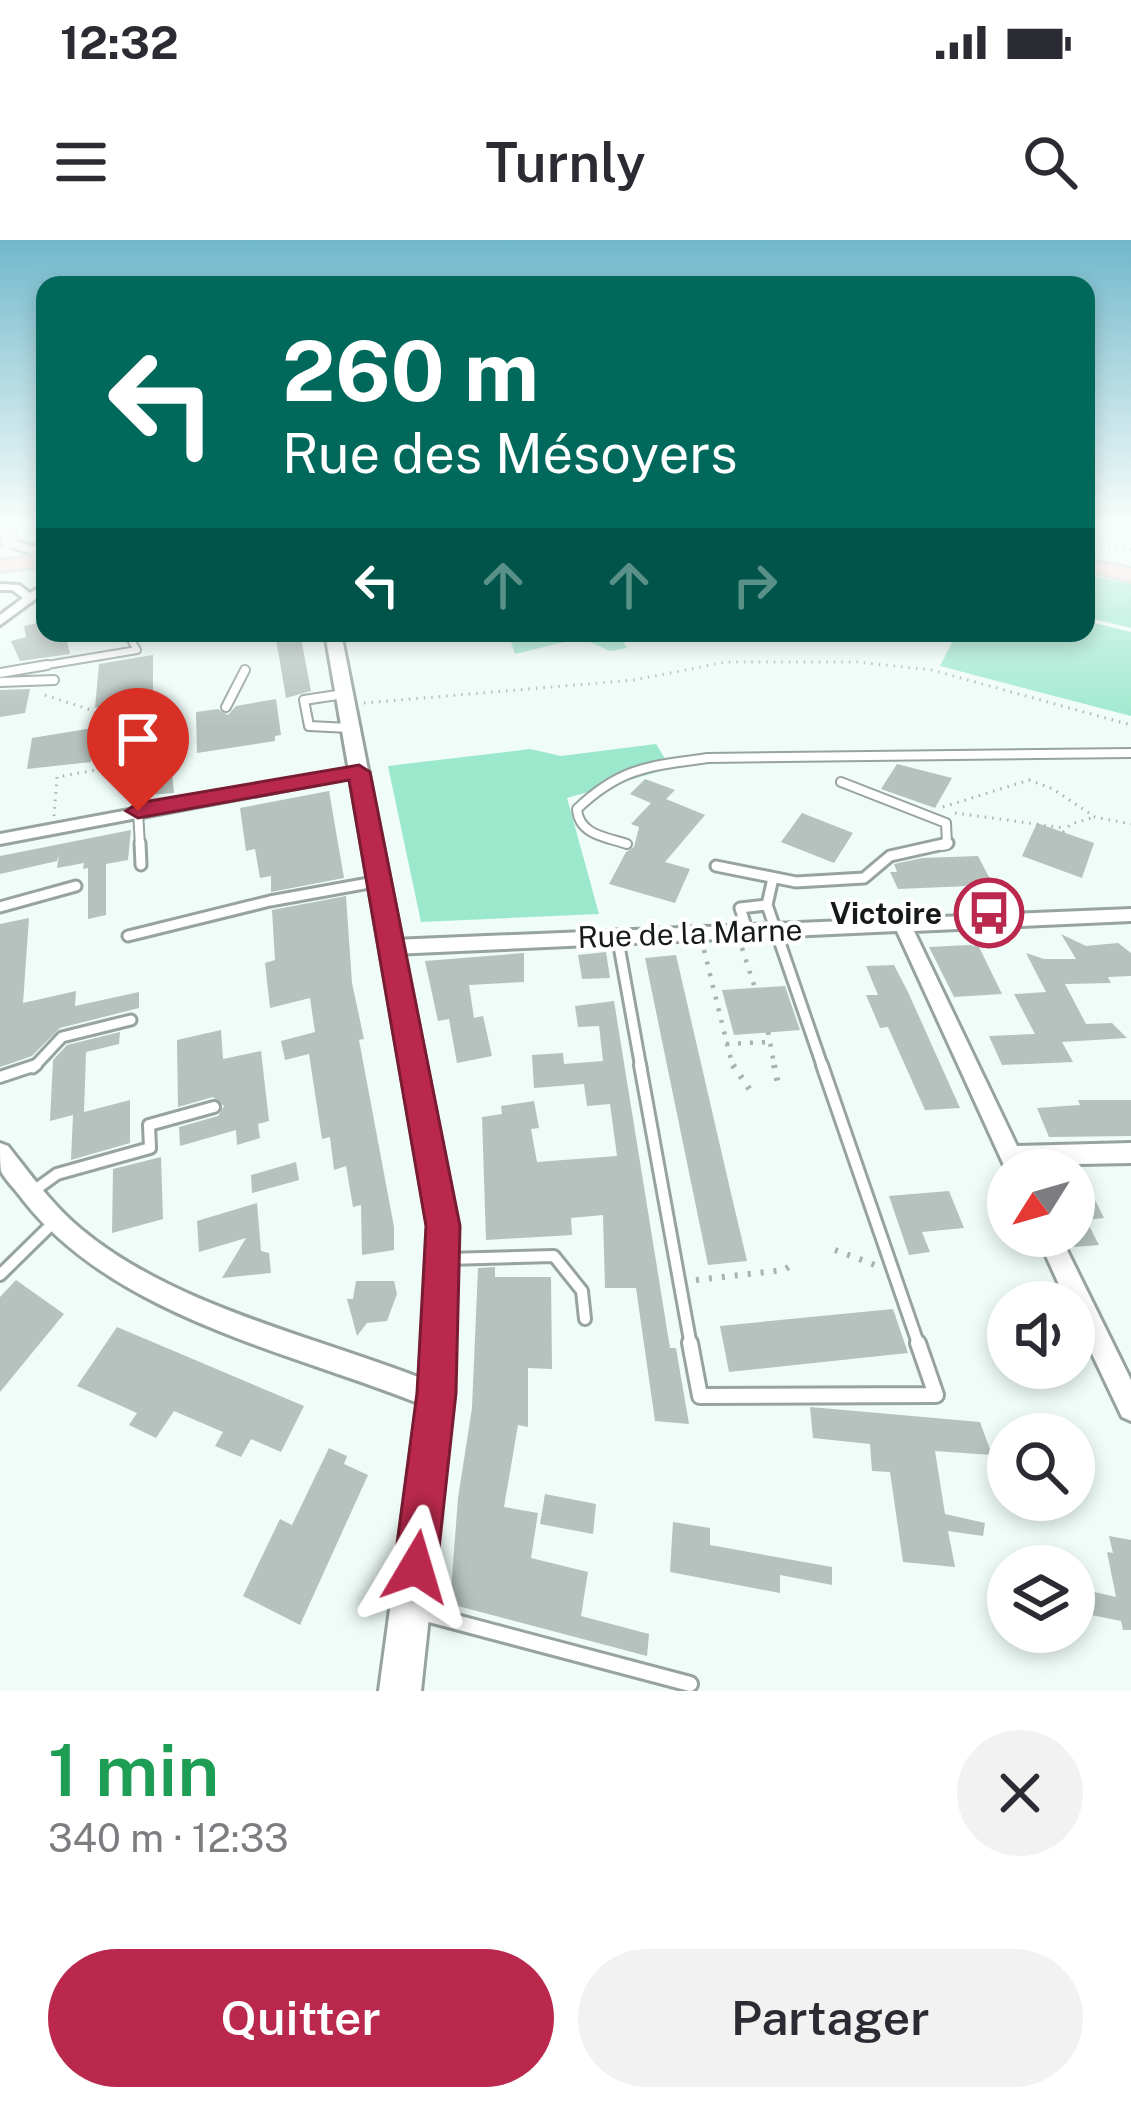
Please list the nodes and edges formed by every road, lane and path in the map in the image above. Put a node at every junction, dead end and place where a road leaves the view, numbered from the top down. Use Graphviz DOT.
graph roads {
  1 [pos="20,592"];
  2 [pos="36,593"];
  3 [pos="29,598"];
  4 [pos="0,621"];
  5 [pos="133,642"];
  6 [pos="335,642"];
  7 [pos="245,670"];
  8 [pos="0,678"];
  9 [pos="54,680"];
  10 [pos="38,692"];
  11 [pos="128,705"];
  12 [pos="226,707"];
  13 [pos="347,709"];
  14 [pos="128,714"];
  15 [pos="104,721"];
  16 [pos="1131,724"];
  17 [pos="165,735"];
  18 [pos="146,738"];
  19 [pos="1131,753"];
  20 [pos="100,769"];
  21 [pos="359,772"];
  22 [pos="841,782"];
  23 [pos="138,811"];
  24 [pos="1095,817"];
  25 [pos="1131,824"];
  26 [pos="52,828"];
  27 [pos="0,839"];
  28 [pos="627,844"];
  29 [pos="140,865"];
  30 [pos="716,866"];
  31 [pos="772,878"];
  32 [pos="380,881"];
  33 [pos="76,886"];
  34 [pos="767,905"];
  35 [pos="0,907"];
  36 [pos="1131,915"];
  37 [pos="902,926"];
  38 [pos="776,930"];
  39 [pos="742,932"];
  40 [pos="700,933"];
  41 [pos="617,935"];
  42 [pos="128,937"];
  43 [pos="393,946"];
  44 [pos="755,988"];
  45 [pos="131,1020"];
  46 [pos="768,1032"];
  47 [pos="770,1042"];
  48 [pos="726,1044"];
  49 [pos="0,1076"];
  50 [pos="778,1084"];
  51 [pos="750,1090"];
  52 [pos="214,1107"];
  53 [pos="1006,1149"];
  54 [pos="0,1153"];
  55 [pos="1131,1153"];
  56 [pos="1095,1156"];
  57 [pos="32,1192"];
  58 [pos="56,1220"];
  59 [pos="835,1250"];
  60 [pos="1058,1257"];
  61 [pos="444,1259"];
  62 [pos="795,1262"];
  63 [pos="894,1273"];
  64 [pos="0,1275"];
  65 [pos="680,1282"];
  66 [pos="585,1319"];
  67 [pos="436,1393"];
  68 [pos="1131,1408"];
  69 [pos="410,1611"];
  70 [pos="690,1684"];
  71 [pos="400,1691"];
  1 -- 3 [label="street"];
  2 -- 3 [label="street"];
  3 -- 4 [label="street"];
  5 -- 8 [label="lane"];
  6 -- 13 [label="street"];
  7 -- 12 [label="lane"];
  8 -- 9 [label="lane"];
  10 -- 15 [label="path"];
  11 -- 14 [label="path"];
  13 -- 13 [label="lane"];
  13 -- 16 [label="path"];
  13 -- 21 [label="street"];
  17 -- 18 [label="path"];
  19 -- 28 [label="lane"];
  20 -- 26 [label="path"];
  21 -- 23 [label="street"];
  21 -- 32 [label="street"];
  22 -- 31 [label="lane"];
  23 -- 26 [label="street"];
  23 -- 29 [label="lane"];
  24 -- 24 [label="path"];
  24 -- 25 [label="path"];
  26 -- 27 [label="street"];
  30 -- 31 [label="lane"];
  31 -- 34 [label="lane"];
  32 -- 42 [label="lane"];
  32 -- 43 [label="street"];
  33 -- 35 [label="lane"];
  34 -- 38 [label="lane"];
  34 -- 39 [label="lane"];
  36 -- 37 [label="street, Rue de la Marne"];
  37 -- 38 [label="street, Rue de la Marne"];
  37 -- 53 [label="street"];
  38 -- 39 [label="street, Rue de la Marne"];
  38 -- 63 [label="lane"];
  39 -- 40 [label="street, Rue de la Marne"];
  39 -- 44 [label="path"];
  40 -- 41 [label="street, Rue de la Marne"];
  40 -- 48 [label="path"];
  41 -- 43 [label="street, Rue de la Marne"];
  41 -- 65 [label="lane"];
  43 -- 61 [label="street"];
  45 -- 49 [label="lane"];
  46 -- 47 [label="path"];
  47 -- 48 [label="path"];
  47 -- 50 [label="path"];
  48 -- 51 [label="path"];
  52 -- 57 [label="lane"];
  54 -- 57 [label="street"];
  55 -- 56 [label="street"];
  57 -- 58 [label="street"];
  58 -- 64 [label="lane"];
  58 -- 67 [label="street"];
  59 -- 63 [label="path"];
  60 -- 68 [label="street"];
  61 -- 66 [label="lane"];
  61 -- 67 [label="street"];
  62 -- 65 [label="path"];
  63 -- 65 [label="lane"];
  67 -- 69 [label="street"];
  69 -- 70 [label="lane"];
  69 -- 71 [label="street"];
}
